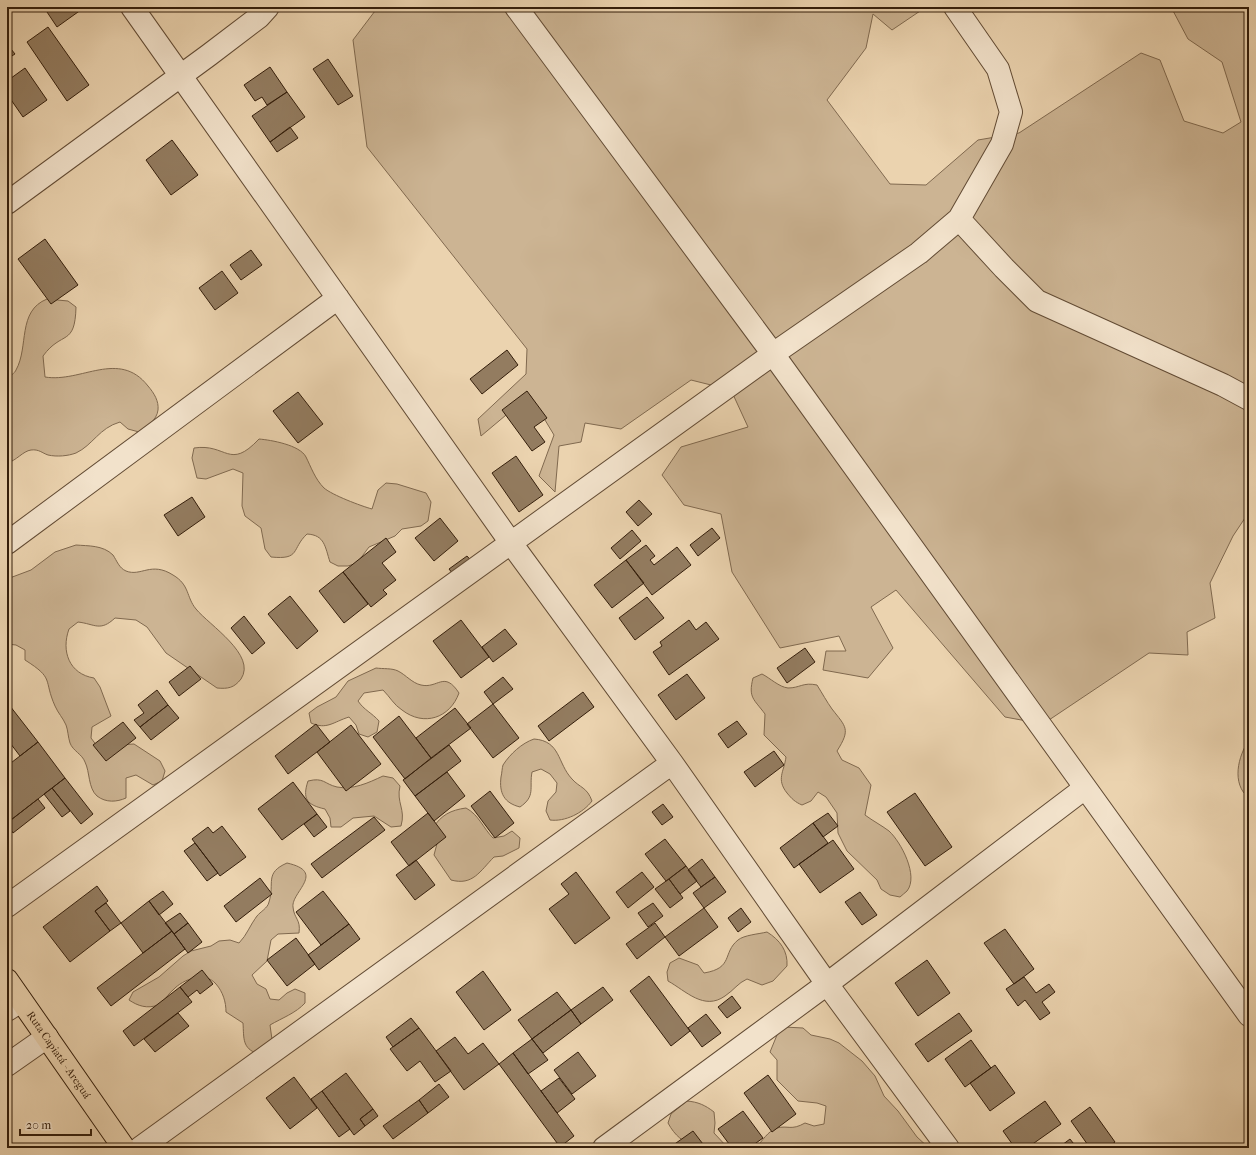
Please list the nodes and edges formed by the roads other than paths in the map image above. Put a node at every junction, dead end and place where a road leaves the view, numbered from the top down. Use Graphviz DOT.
graph roads {
  1 [pos="132,7"];
  2 [pos="268,7"];
  3 [pos="516,7"];
  4 [pos="955,7"];
  5 [pos="181,76"];
  6 [pos="7,203"];
  7 [pos="959,218"];
  8 [pos="338,298"];
  9 [pos="773,354"];
  10 [pos="1249,399"];
  11 [pos="512,542"];
  12 [pos="7,543"];
  13 [pos="672,763"];
  14 [pos="1085,788"];
  15 [pos="7,906"];
  16 [pos="7,980"];
  17 [pos="827,984"];
  18 [pos="14,1006"];
  19 [pos="1249,1015"];
  20 [pos="47,1037"];
  21 [pos="7,1064"];
  22 [pos="124,1148"];
  23 [pos="140,1148"];
  24 [pos="604,1148"];
  25 [pos="948,1148"];
  1 -- 5 [label="street"];
  2 -- 5 [label="street"];
  3 -- 9 [label="street"];
  4 -- 7 [label="street"];
  5 -- 6 [label="street"];
  5 -- 8 [label="street"];
  7 -- 9 [label="street"];
  7 -- 10 [label="street"];
  8 -- 11 [label="street"];
  8 -- 12 [label="street"];
  9 -- 11 [label="street"];
  9 -- 14 [label="street"];
  11 -- 13 [label="street"];
  11 -- 15 [label="street"];
  13 -- 17 [label="street"];
  13 -- 23 [label="street"];
  14 -- 17 [label="street"];
  14 -- 19 [label="street"];
  16 -- 18 [label="main road, Ruta Capiatá - Areguá"];
  17 -- 24 [label="street"];
  17 -- 25 [label="street"];
  18 -- 20 [label="main road, Ruta Capiatá - Areguá"];
  20 -- 21 [label="street"];
  20 -- 22 [label="main road, Ruta Capiatá - Areguá"];
}
